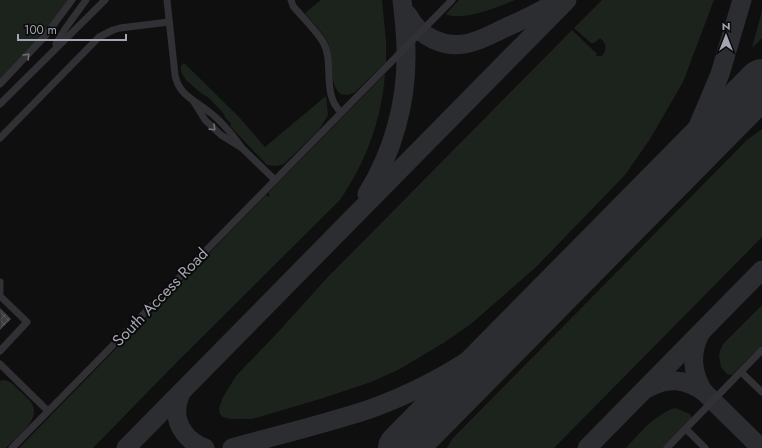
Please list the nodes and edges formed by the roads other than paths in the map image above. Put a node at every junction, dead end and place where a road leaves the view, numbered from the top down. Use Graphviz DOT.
graph roads {
  1 [pos="72,0"];
  2 [pos="86,0"];
  3 [pos="104,0"];
  4 [pos="167,0"];
  5 [pos="291,0"];
  6 [pos="452,0"];
  7 [pos="169,22"];
  8 [pos="52,52"];
  9 [pos="0,84"];
  10 [pos="0,104"];
  11 [pos="342,112"];
  12 [pos="0,138"];
  13 [pos="275,180"];
  14 [pos="0,282"];
  15 [pos="762,350"];
  16 [pos="0,351"];
  17 [pos="0,364"];
  18 [pos="741,372"];
  19 [pos="762,392"];
  20 [pos="48,411"];
  21 [pos="686,429"];
  22 [pos="12,448"];
  23 [pos="667,448"];
  24 [pos="705,448"];
  9 -- 1 [label="street, one-way"];
  2 -- 8 [label="street"];
  3 -- 8 [label="street"];
  4 -- 7 [label="street"];
  5 -- 11 [label="street"];
  6 -- 11 [label="street, South Access Road"];
  7 -- 12 [label="street"];
  7 -- 13 [label="street"];
  8 -- 10 [label="street"];
  11 -- 13 [label="street, South Access Road"];
  13 -- 20 [label="street, South Access Road"];
  14 -- 16 [label="street"];
  15 -- 18 [label="street"];
  17 -- 20 [label="street"];
  18 -- 19 [label="street"];
  18 -- 21 [label="street"];
  20 -- 22 [label="street, South Access Road"];
  21 -- 23 [label="street"];
  21 -- 24 [label="street"];
}
